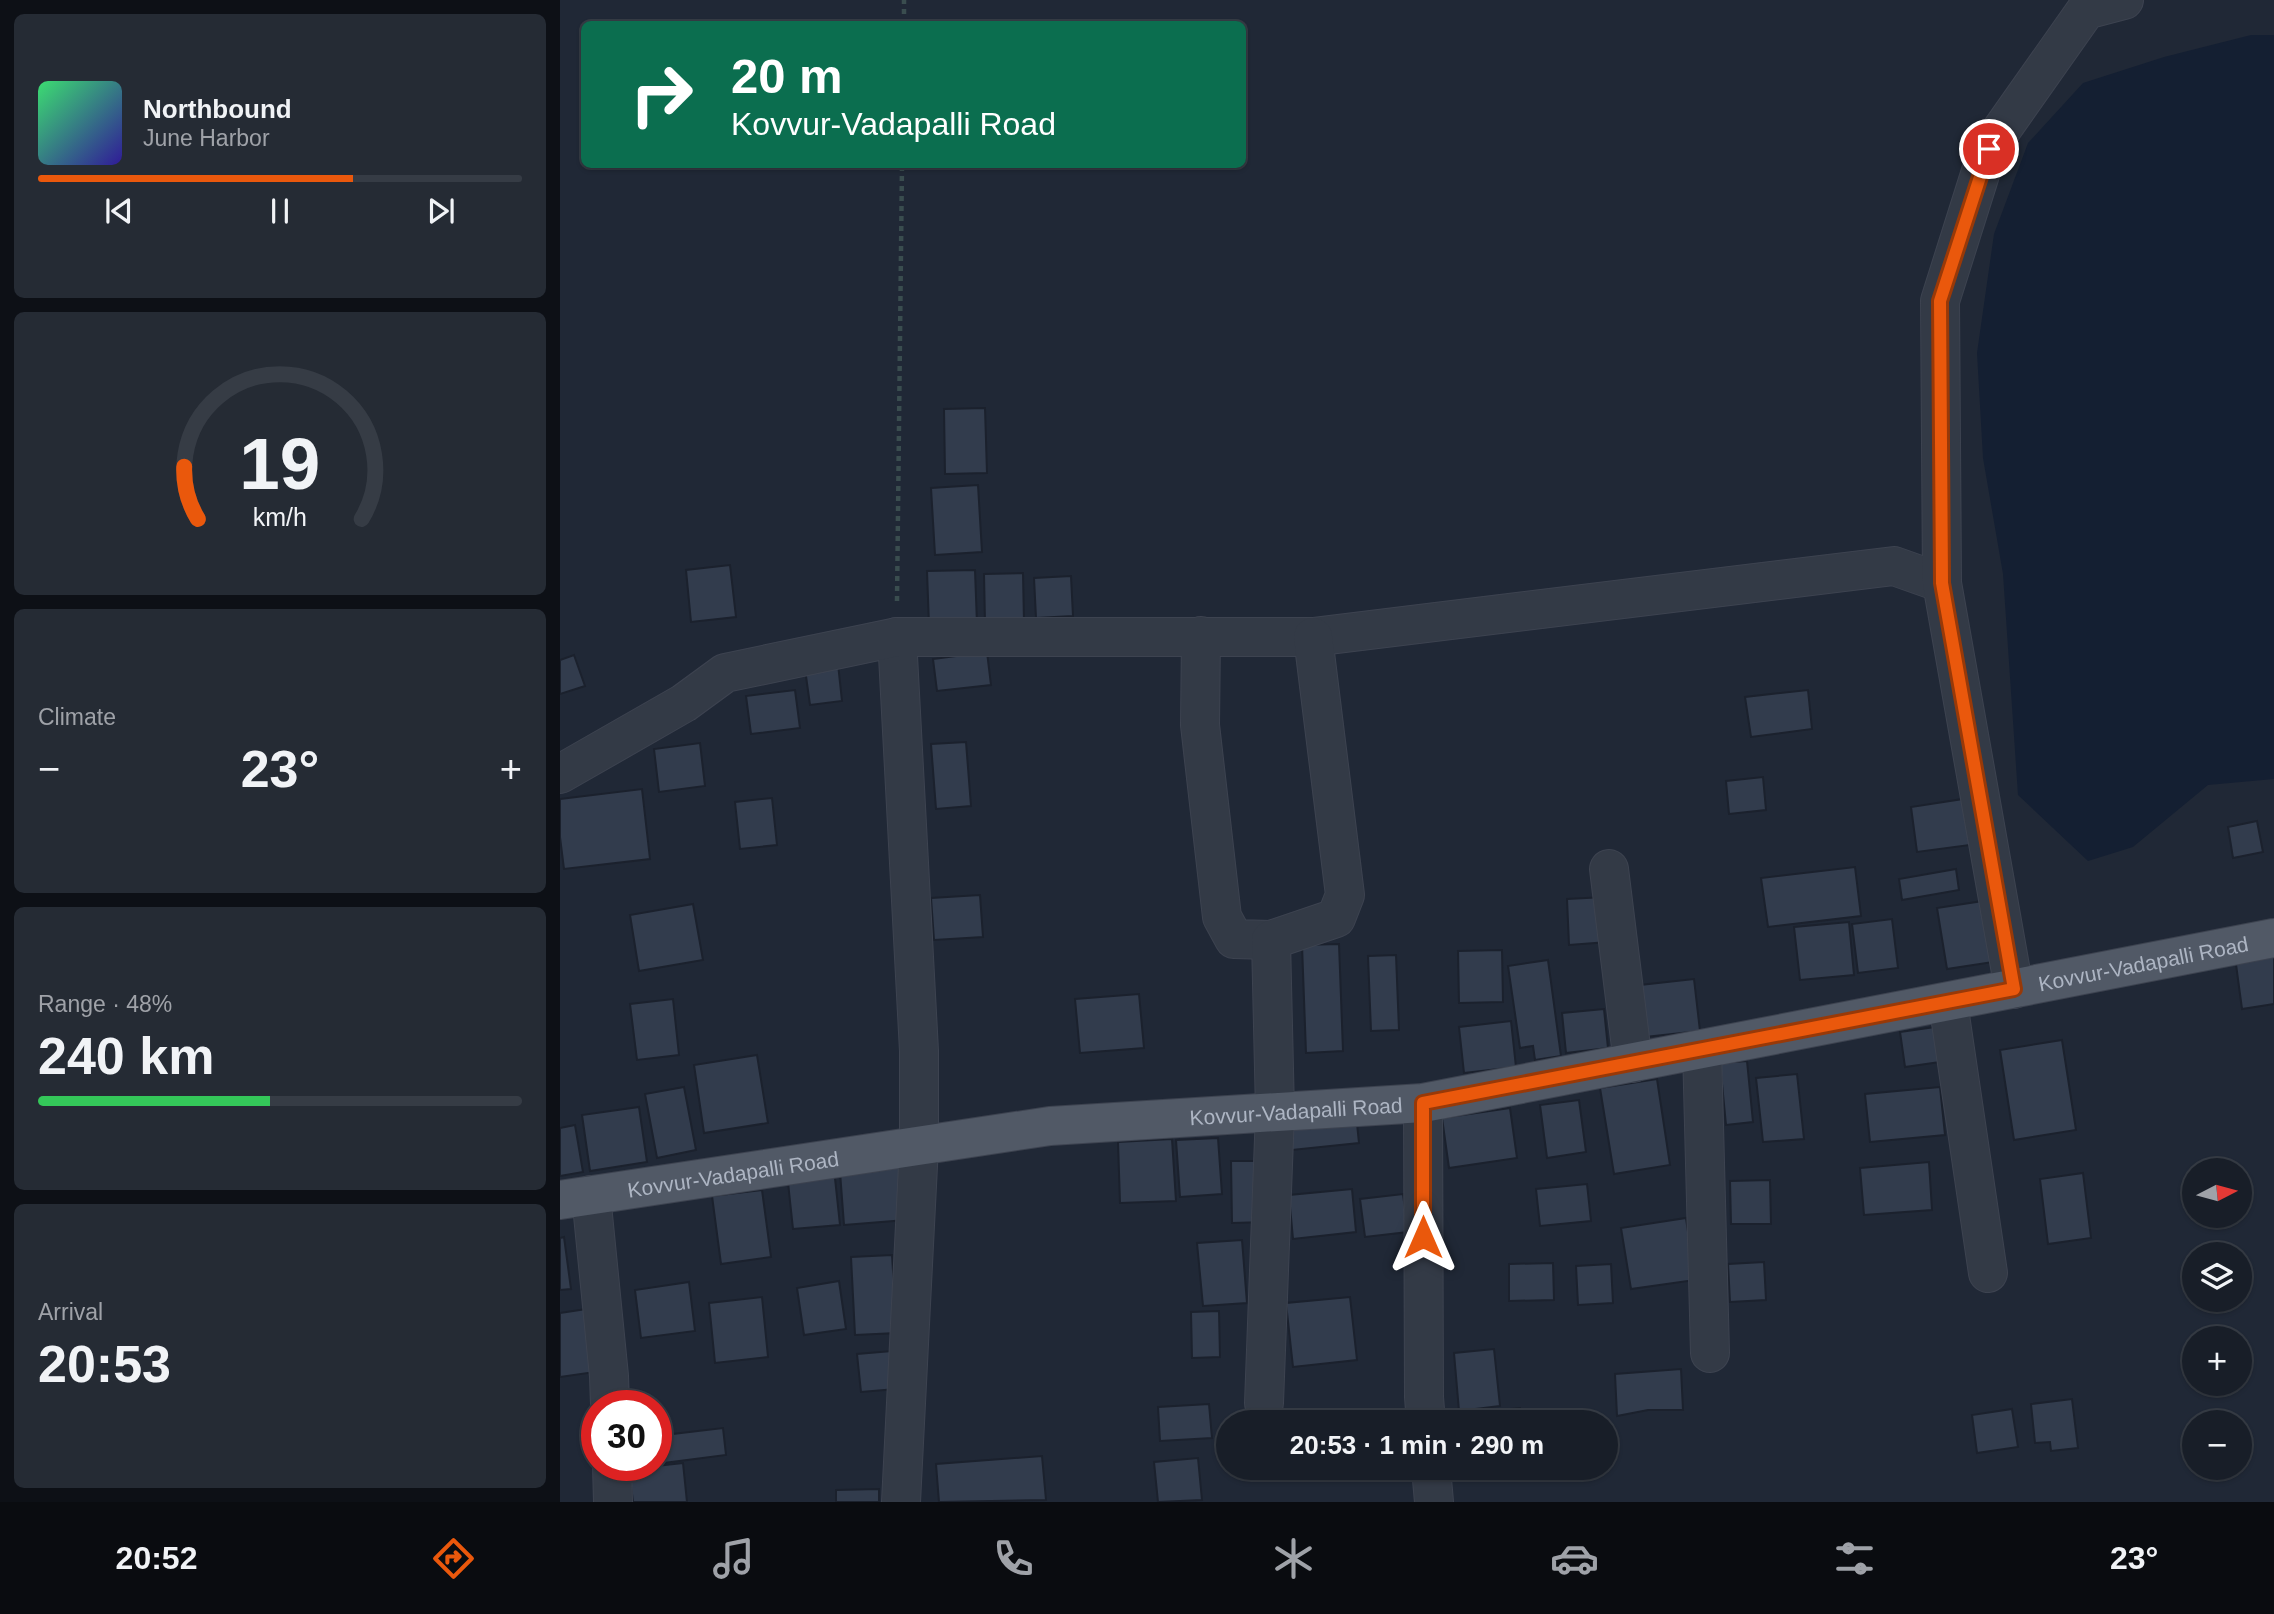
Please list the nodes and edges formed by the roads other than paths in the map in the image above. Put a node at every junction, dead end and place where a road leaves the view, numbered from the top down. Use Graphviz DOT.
graph roads {
  1 [pos="2124,0"];
  2 [pos="1942,583"];
  3 [pos="1201,636"];
  4 [pos="897,637"];
  5 [pos="1313,637"];
  6 [pos="560,774"];
  7 [pos="1609,869"];
  8 [pos="2274,938"];
  9 [pos="1271,940"];
  10 [pos="2014,989"];
  11 [pos="1948,1002"];
  12 [pos="1702,1049"];
  13 [pos="1633,1063"];
  14 [pos="1423,1103"];
  15 [pos="1275,1112"];
  16 [pos="919,1146"];
  17 [pos="576,1197"];
  18 [pos="1988,1273"];
  19 [pos="1710,1353"];
  20 [pos="608,1390"];
  21 [pos="1264,1403"];
  22 [pos="1425,1410"];
  23 [pos="1431,1480"];
  24 [pos="612,1481"];
  25 [pos="613,1502"];
  26 [pos="901,1502"];
  27 [pos="1434,1502"];
  1 -- 2 [label="street"];
  2 -- 5 [label="street"];
  2 -- 10 [label="street"];
  3 -- 4 [label="street"];
  3 -- 5 [label="street"];
  3 -- 9 [label="street"];
  4 -- 6 [label="street"];
  4 -- 16 [label="street"];
  5 -- 9 [label="street"];
  7 -- 13 [label="street"];
  8 -- 10 [label="main road, Kovvur-Vadapalli Road"];
  9 -- 15 [label="street"];
  10 -- 11 [label="main road, Kovvur-Vadapalli Road"];
  11 -- 12 [label="main road, Kovvur-Vadapalli Road"];
  11 -- 18 [label="street"];
  12 -- 13 [label="main road, Kovvur-Vadapalli Road"];
  12 -- 19 [label="street"];
  13 -- 14 [label="main road, Kovvur-Vadapalli Road"];
  14 -- 15 [label="main road, Kovvur-Vadapalli Road"];
  14 -- 22 [label="street"];
  15 -- 16 [label="main road, Kovvur-Vadapalli Road"];
  15 -- 21 [label="street"];
  16 -- 17 [label="main road, Kovvur-Vadapalli Road"];
  16 -- 26 [label="street"];
  17 -- 20 [label="street"];
  23 -- 27 [label="street"];
  24 -- 25 [label="street"];
}
